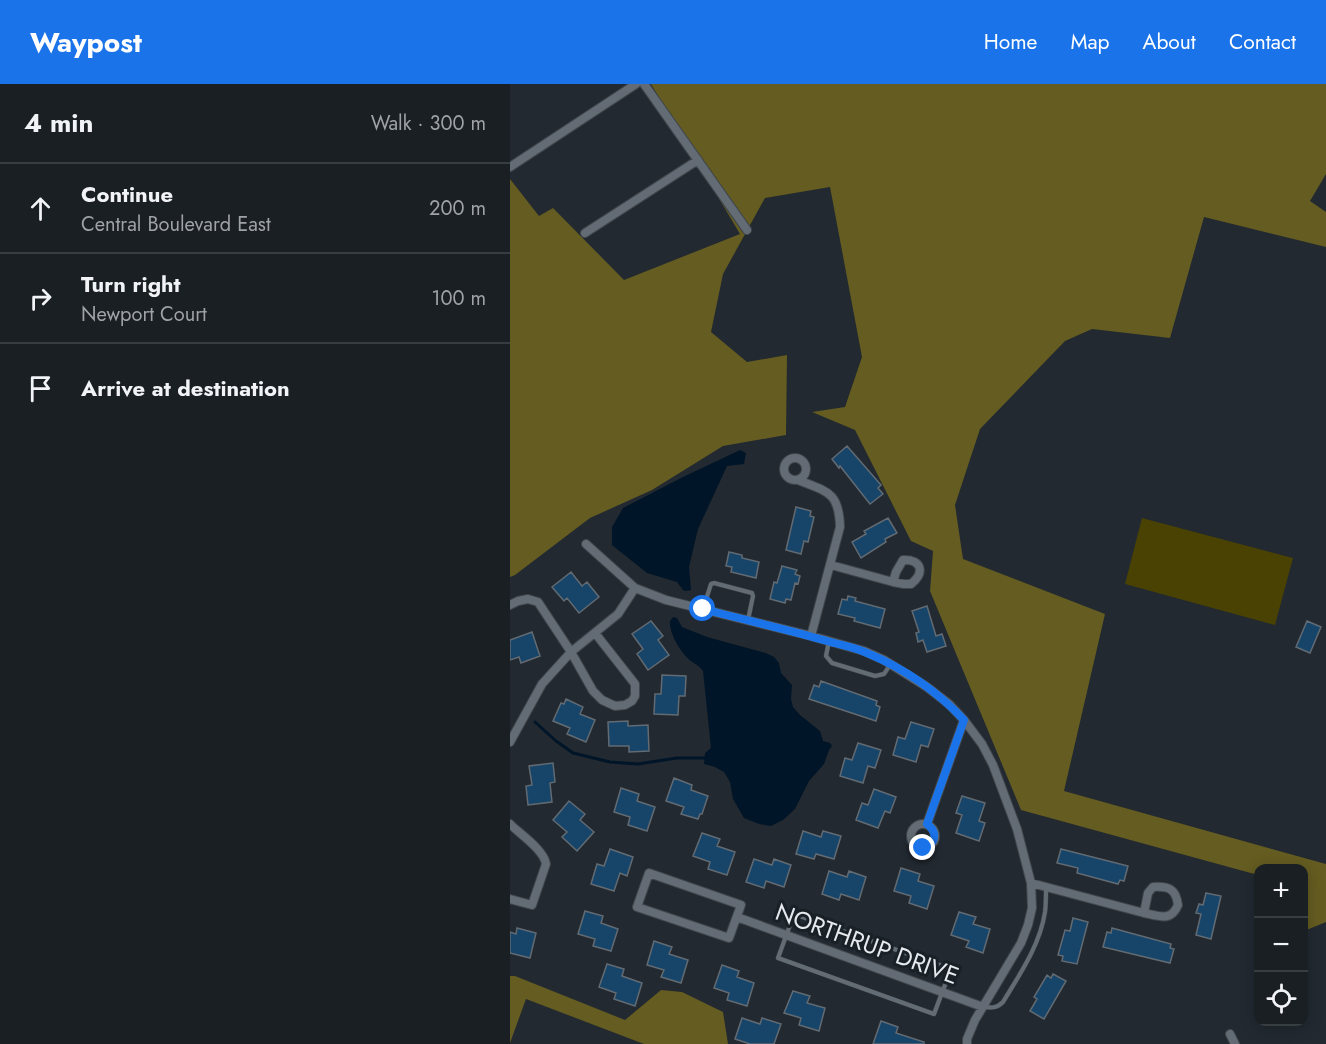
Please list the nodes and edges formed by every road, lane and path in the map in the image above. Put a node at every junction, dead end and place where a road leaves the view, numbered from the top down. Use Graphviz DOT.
graph roads {
  1 [pos="636,84"];
  2 [pos="644,84"];
  3 [pos="698,160"];
  4 [pos="510,168"];
  5 [pos="747,230"];
  6 [pos="585,233"];
  7 [pos="798,480"];
  8 [pos="586,544"];
  9 [pos="831,565"];
  10 [pos="893,582"];
  11 [pos="635,588"];
  12 [pos="510,605"];
  13 [pos="703,609"];
  14 [pos="748,620"];
  15 [pos="595,633"];
  16 [pos="811,636"];
  17 [pos="829,641"];
  18 [pos="571,652"];
  19 [pos="891,664"];
  20 [pos="964,720"];
  21 [pos="510,742"];
  22 [pos="510,824"];
  23 [pos="927,824"];
  24 [pos="1032,883"];
  25 [pos="1047,887"];
  26 [pos="510,898"];
  27 [pos="1144,913"];
  28 [pos="737,917"];
  29 [pos="786,935"];
  30 [pos="943,993"];
  31 [pos="983,1007"];
  32 [pos="1230,1035"];
  33 [pos="967,1044"];
  34 [pos="1235,1044"];
  1 -- 4 [label="street"];
  2 -- 3 [label="street"];
  3 -- 5 [label="street"];
  3 -- 6 [label="street"];
  7 -- 9 [label="street"];
  8 -- 11 [label="street"];
  9 -- 10 [label="street"];
  9 -- 16 [label="street"];
  11 -- 13 [label="street"];
  11 -- 15 [label="street"];
  12 -- 18 [label="street"];
  13 -- 14 [label="street"];
  13 -- 14 [label="lane"];
  14 -- 16 [label="street"];
  15 -- 18 [label="street"];
  15 -- 18 [label="street"];
  16 -- 17 [label="street"];
  17 -- 19 [label="street"];
  17 -- 19 [label="lane"];
  18 -- 21 [label="street"];
  19 -- 20 [label="street"];
  20 -- 23 [label="street"];
  20 -- 24 [label="street"];
  22 -- 26 [label="street"];
  24 -- 25 [label="street"];
  24 -- 31 [label="street"];
  25 -- 27 [label="street"];
  25 -- 31 [label="lane"];
  27 -- 27 [label="street"];
  28 -- 28 [label="street, NORTHRUP DRIVE"];
  28 -- 29 [label="street, NORTHRUP DRIVE"];
  29 -- 30 [label="street, NORTHRUP DRIVE"];
  29 -- 30 [label="lane"];
  29 -- 30 [label="lane"];
  30 -- 31 [label="street, NORTHRUP DRIVE"];
  31 -- 33 [label="street"];
  32 -- 34 [label="street"];
}
